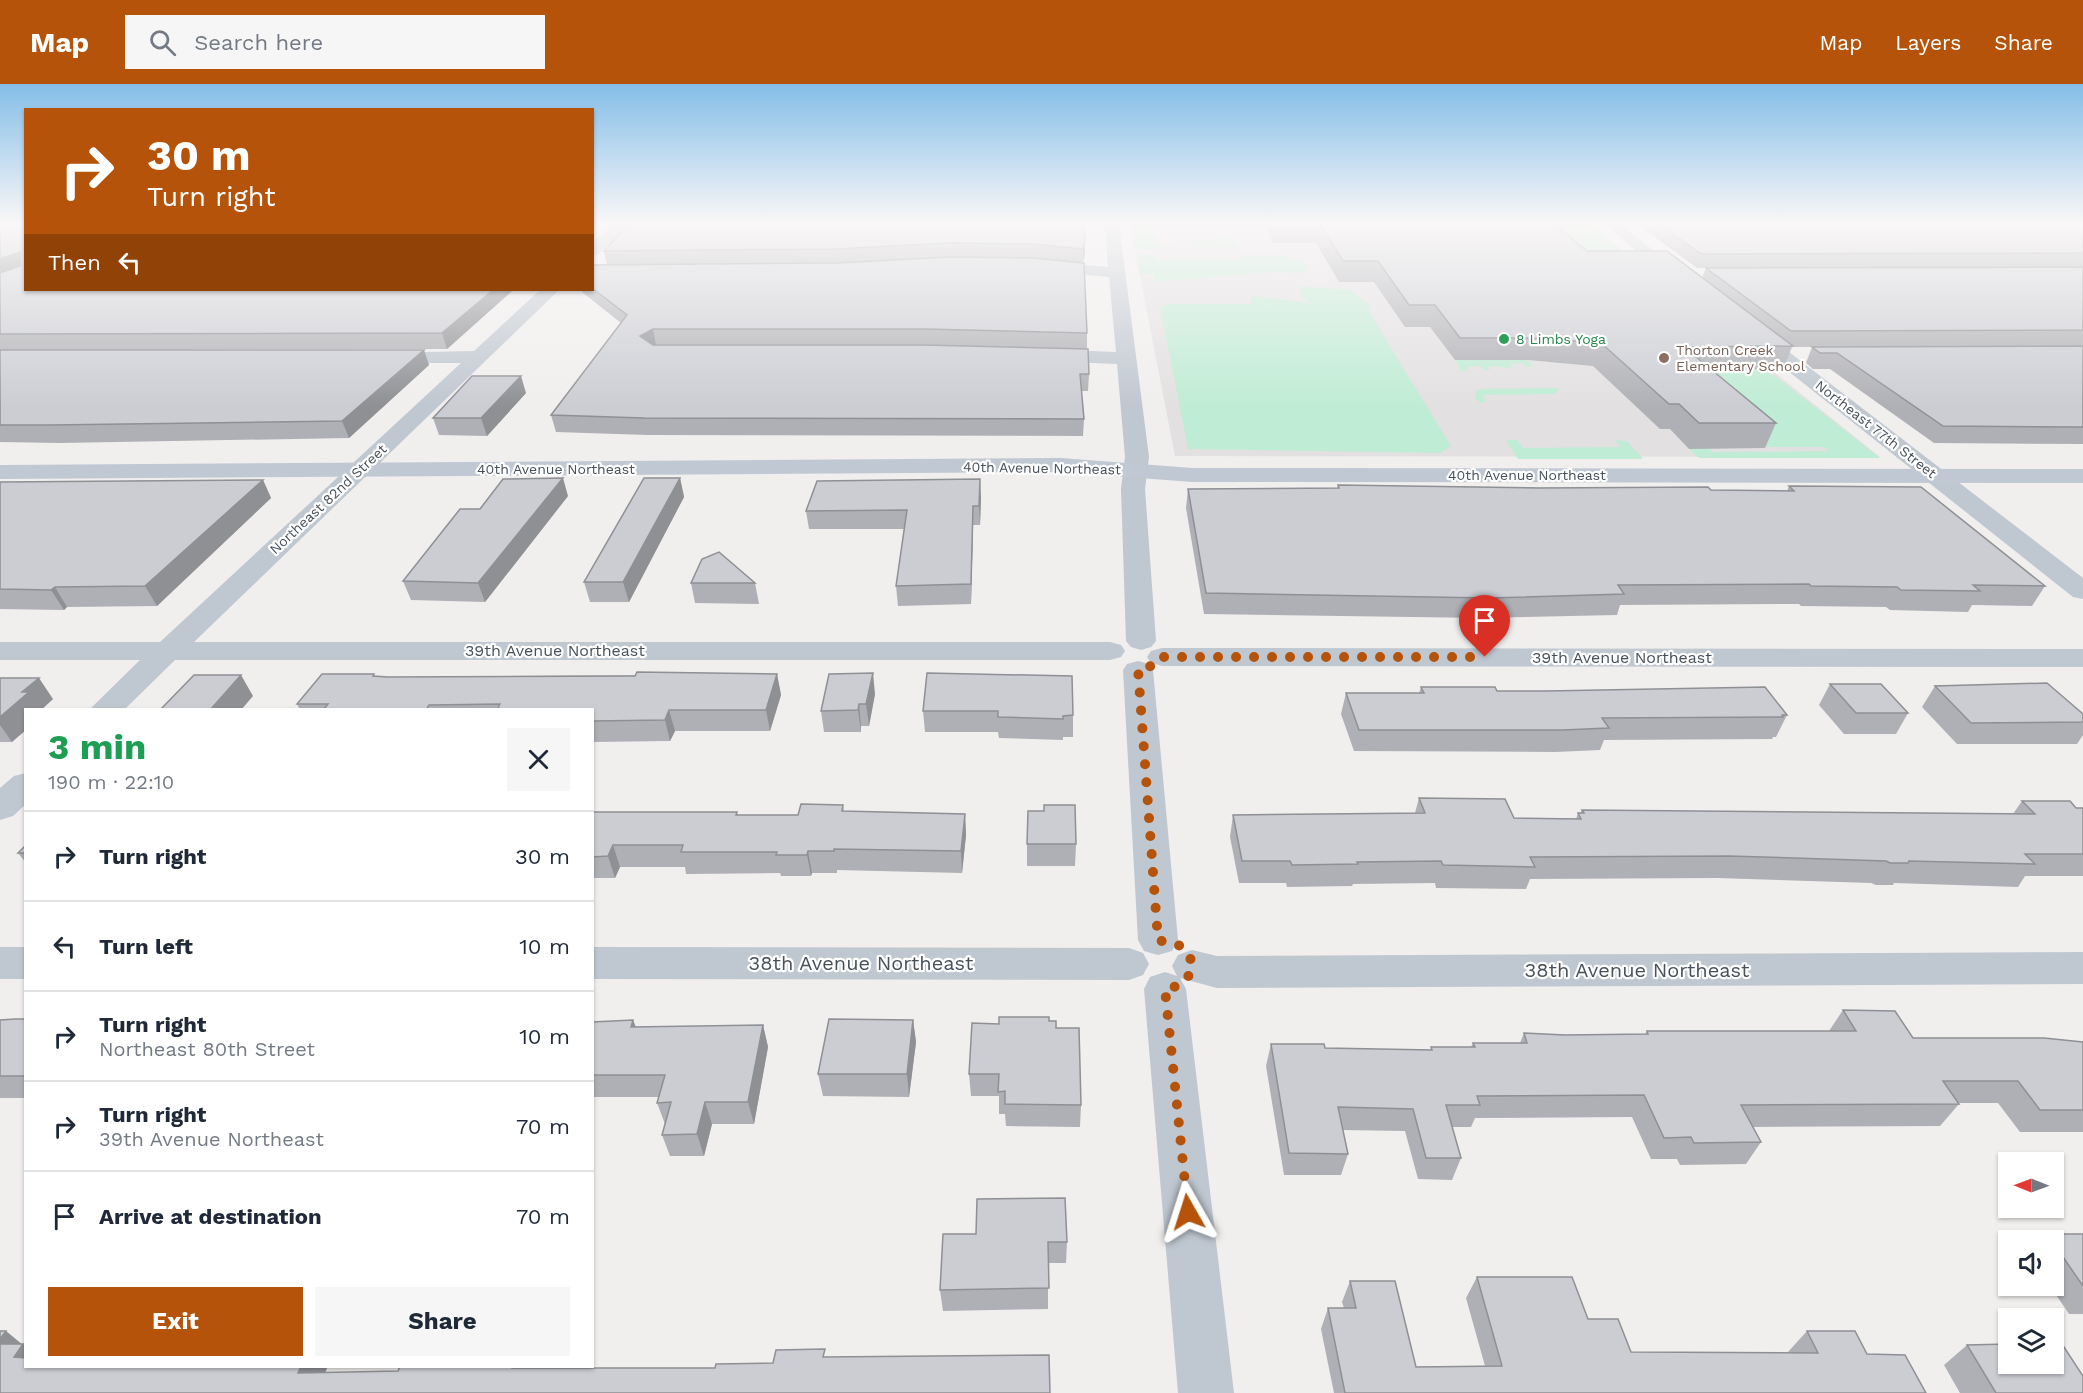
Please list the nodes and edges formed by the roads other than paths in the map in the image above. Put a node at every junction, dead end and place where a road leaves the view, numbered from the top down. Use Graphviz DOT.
graph roads {
  1 [pos="1117,285"];
  2 [pos="549,291"];
  3 [pos="1733,318"];
  4 [pos="1026,355"];
  5 [pos="1780,355"];
  6 [pos="1815,355"];
  7 [pos="363,357"];
  8 [pos="479,357"];
  9 [pos="1125,358"];
  10 [pos="1136,470"];
  11 [pos="358,471"];
  12 [pos="0,472"];
  13 [pos="1937,476"];
  14 [pos="2083,476"];
  15 [pos="2083,591"];
  16 [pos="0,651"];
  17 [pos="168,651"];
  18 [pos="1138,654"];
  19 [pos="2083,658"];
  20 [pos="107,708"];
  21 [pos="24,786"];
  22 [pos="0,808"];
  23 [pos="0,963"];
  24 [pos="24,963"];
  25 [pos="594,963"];
  26 [pos="1161,964"];
  27 [pos="2083,968"];
  28 [pos="1206,1393"];
  1 -- 9 [label="street"];
  2 -- 8 [label="street, Northeast 82nd Street"];
  3 -- 5 [label="street, Northeast 77th Street"];
  4 -- 9 [label="street"];
  5 -- 6 [label="street"];
  5 -- 13 [label="street, Northeast 77th Street"];
  7 -- 8 [label="street"];
  8 -- 11 [label="street, Northeast 82nd Street"];
  9 -- 10 [label="street"];
  10 -- 11 [label="street, 40th Avenue Northeast"];
  10 -- 13 [label="street, 40th Avenue Northeast"];
  10 -- 18 [label="street"];
  11 -- 12 [label="street, 40th Avenue Northeast"];
  11 -- 17 [label="street, Northeast 82nd Street"];
  13 -- 14 [label="street, 40th Avenue Northeast"];
  13 -- 15 [label="street, Northeast 77th Street"];
  16 -- 17 [label="street, 39th Avenue Northeast"];
  17 -- 18 [label="street, 39th Avenue Northeast"];
  17 -- 20 [label="street, Northeast 82nd Street"];
  18 -- 19 [label="street, 39th Avenue Northeast"];
  18 -- 26 [label="street"];
  21 -- 22 [label="street"];
  23 -- 24 [label="street"];
  25 -- 26 [label="street, 38th Avenue Northeast"];
  26 -- 27 [label="street, 38th Avenue Northeast"];
  26 -- 28 [label="street"];
}
